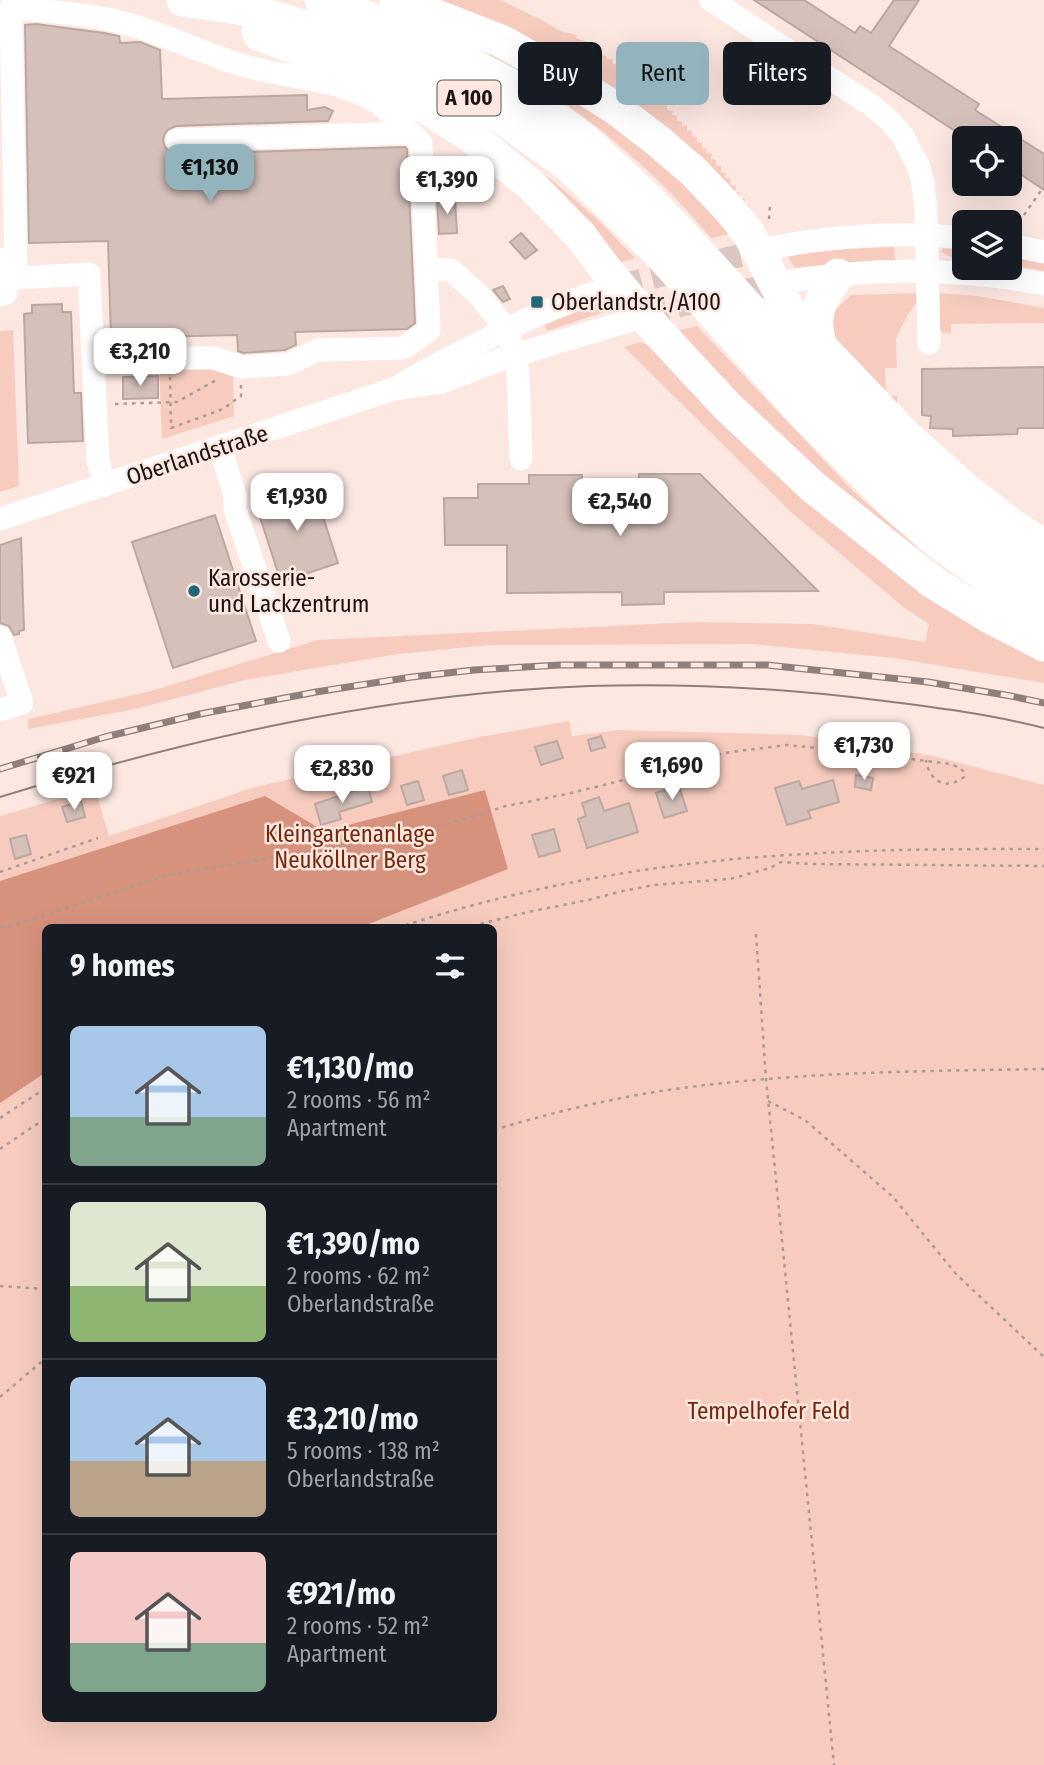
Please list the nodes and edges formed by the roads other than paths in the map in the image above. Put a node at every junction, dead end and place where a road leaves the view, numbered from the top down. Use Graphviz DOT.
graph roads {
  1 [pos="183,0"];
  2 [pos="321,0"];
  3 [pos="396,0"];
  4 [pos="711,0"];
  5 [pos="243,9"];
  6 [pos="0,35"];
  7 [pos="410,133"];
  8 [pos="177,140"];
  9 [pos="927,236"];
  10 [pos="952,237"];
  11 [pos="764,239"];
  12 [pos="1022,247"];
  13 [pos="1044,252"];
  14 [pos="426,269"];
  15 [pos="928,271"];
  16 [pos="838,275"];
  17 [pos="774,284"];
  18 [pos="1044,284"];
  19 [pos="619,286"];
  20 [pos="0,295"];
  21 [pos="645,316"];
  22 [pos="506,329"];
  23 [pos="929,343"];
  24 [pos="821,347"];
  25 [pos="516,355"];
  26 [pos="94,361"];
  27 [pos="394,390"];
  28 [pos="220,447"];
  29 [pos="522,459"];
  30 [pos="105,485"];
  31 [pos="0,519"];
  32 [pos="1044,546"];
  33 [pos="1044,581"];
  34 [pos="1044,614"];
  35 [pos="0,637"];
  36 [pos="279,641"];
  37 [pos="1044,645"];
  38 [pos="0,710"];
  1 -- 5 [label="highway, A 100"];
  2 -- 33 [label="highway, A 100"];
  3 -- 11 [label="highway"];
  4 -- 9 [label="street"];
  5 -- 19 [label="highway"];
  5 -- 34 [label="highway, A 100"];
  6 -- 20 [label="street"];
  7 -- 8 [label="street"];
  7 -- 14 [label="street"];
  7 -- 26 [label="street"];
  9 -- 10 [label="street"];
  9 -- 11 [label="street"];
  9 -- 15 [label="street"];
  11 -- 17 [label="highway"];
  12 -- 13 [label="street"];
  14 -- 22 [label="street"];
  14 -- 26 [label="street"];
  15 -- 16 [label="street"];
  15 -- 18 [label="street"];
  15 -- 23 [label="street"];
  16 -- 17 [label="street"];
  16 -- 24 [label="highway"];
  17 -- 24 [label="highway"];
  19 -- 21 [label="highway"];
  19 -- 22 [label="street, Oberlandstraße"];
  21 -- 25 [label="street, Oberlandstraße"];
  21 -- 37 [label="highway"];
  22 -- 25 [label="street"];
  22 -- 27 [label="street, Oberlandstraße"];
  24 -- 32 [label="highway"];
  25 -- 27 [label="street, Oberlandstraße"];
  25 -- 29 [label="street"];
  26 -- 30 [label="street"];
  27 -- 28 [label="street, Oberlandstraße"];
  28 -- 30 [label="street, Oberlandstraße"];
  28 -- 36 [label="street"];
  30 -- 31 [label="street, Oberlandstraße"];
  35 -- 38 [label="street"];
}
